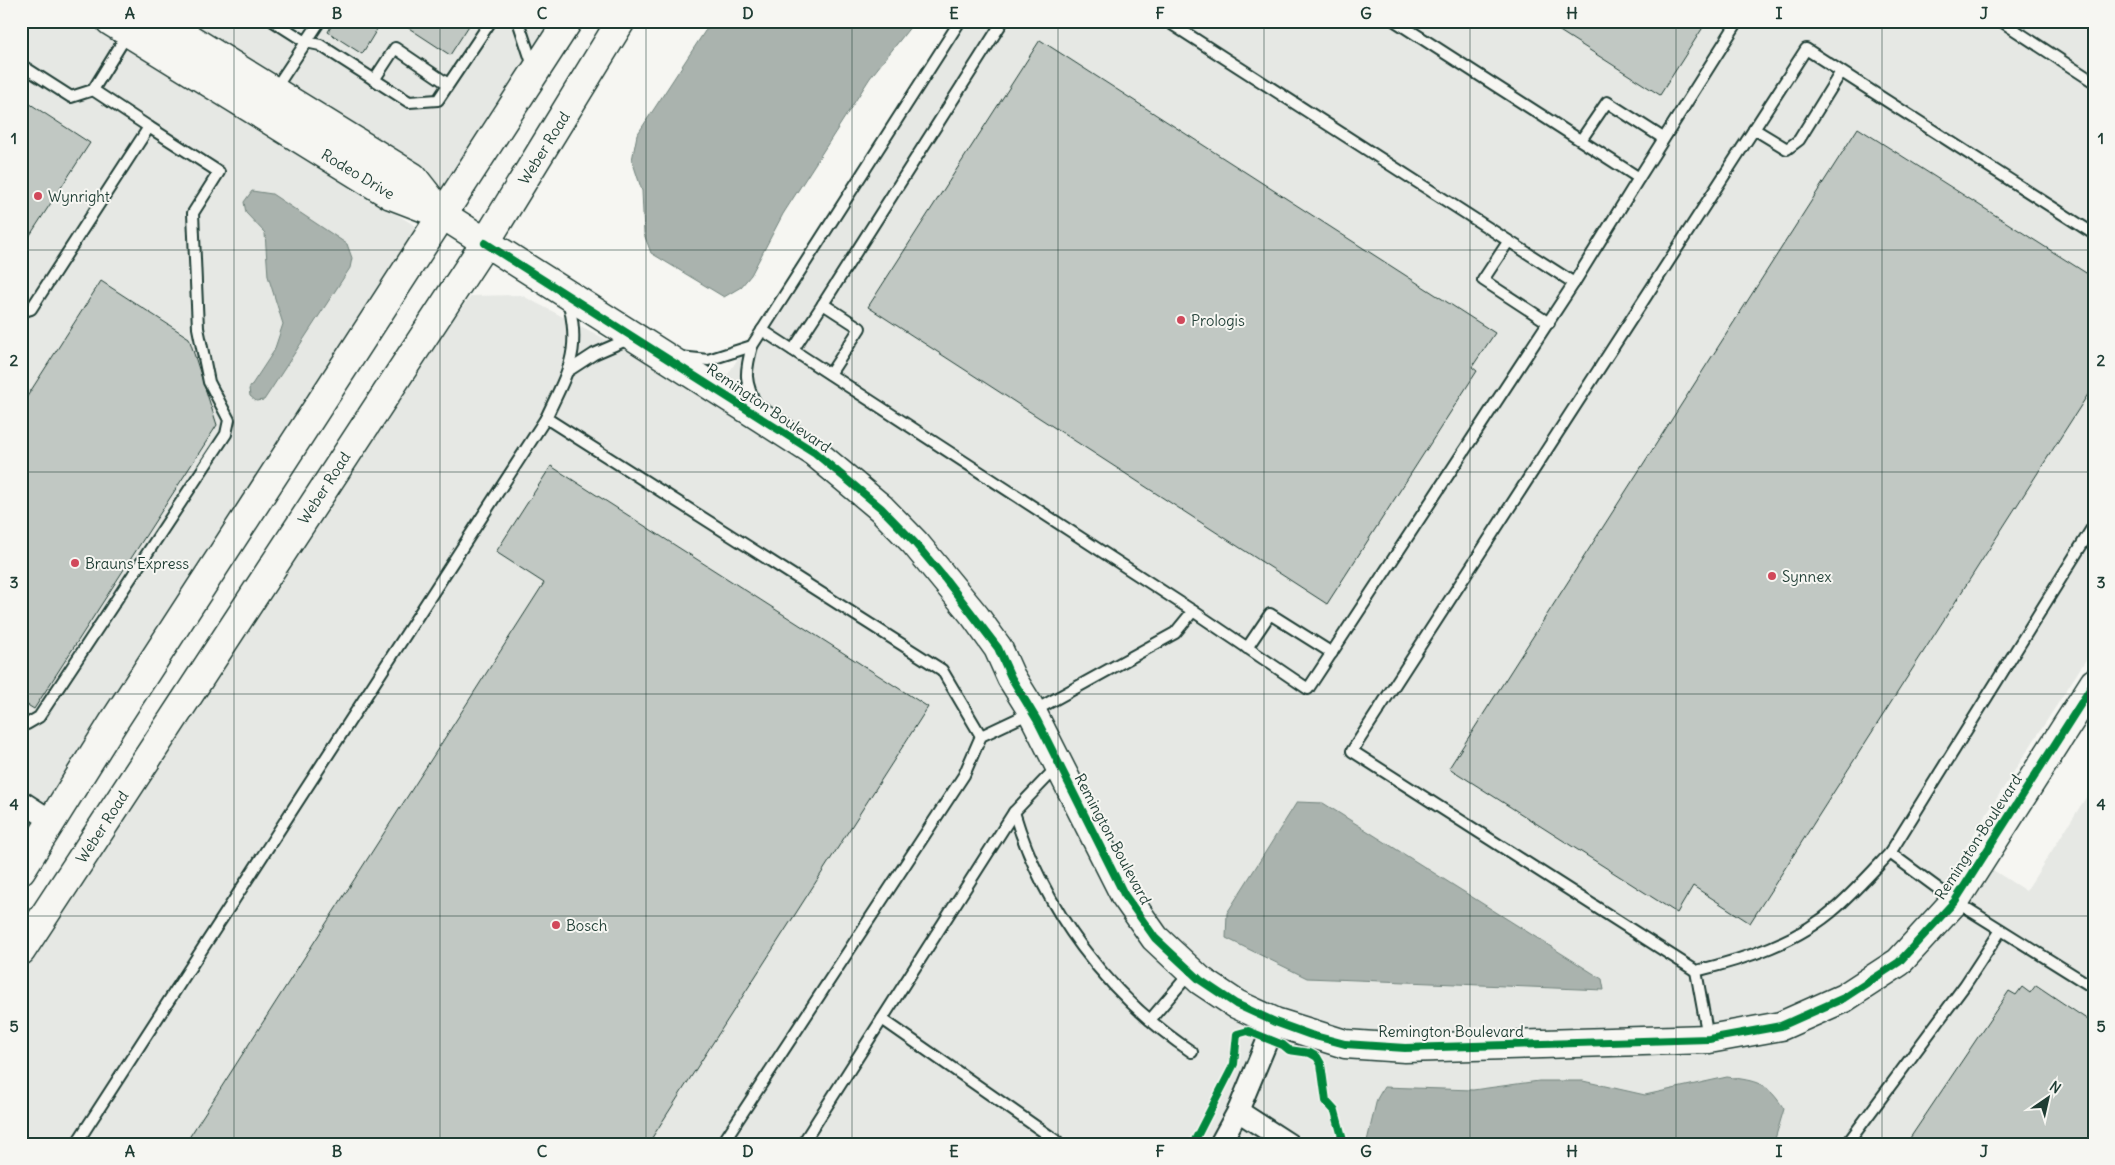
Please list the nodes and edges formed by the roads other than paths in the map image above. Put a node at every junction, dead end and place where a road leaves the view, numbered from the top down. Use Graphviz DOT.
graph roads {
  1 [pos="161,21"];
  2 [pos="273,21"];
  3 [pos="320,21"];
  4 [pos="491,21"];
  5 [pos="518,21"];
  6 [pos="568,21"];
  7 [pos="621,21"];
  8 [pos="960,21"];
  9 [pos="1003,21"];
  10 [pos="1167,21"];
  11 [pos="1395,21"];
  12 [pos="1738,21"];
  13 [pos="2001,21"];
  14 [pos="125,25"];
  15 [pos="306,42"];
  16 [pos="21,65"];
  17 [pos="1841,72"];
  18 [pos="374,80"];
  19 [pos="531,80"];
  20 [pos="2094,82"];
  21 [pos="448,84"];
  22 [pos="93,90"];
  23 [pos="274,91"];
  24 [pos="149,127"];
  25 [pos="1754,129"];
  26 [pos="1663,138"];
  27 [pos="1581,140"];
  28 [pos="1639,178"];
  29 [pos="443,216"];
  30 [pos="2094,234"];
  31 [pos="1508,242"];
  32 [pos="485,243"];
  33 [pos="1574,283"];
  34 [pos="566,294"];
  35 [pos="823,304"];
  36 [pos="21,312"];
  37 [pos="1549,323"];
  38 [pos="762,330"];
  39 [pos="633,337"];
  40 [pos="752,346"];
  41 [pos="793,350"];
  42 [pos="663,355"];
  43 [pos="568,371"];
  44 [pos="830,374"];
  45 [pos="546,418"];
  46 [pos="763,419"];
  47 [pos="2094,524"];
  48 [pos="1193,611"];
  49 [pos="1248,648"];
  50 [pos="1332,652"];
  51 [pos="2090,698"];
  52 [pos="1032,712"];
  53 [pos="21,724"];
  54 [pos="981,736"];
  55 [pos="1059,766"];
  56 [pos="21,801"];
  57 [pos="1014,812"];
  58 [pos="52,821"];
  59 [pos="1890,853"];
  60 [pos="21,870"];
  61 [pos="1955,901"];
  62 [pos="2001,930"];
  63 [pos="21,951"];
  64 [pos="1191,972"];
  65 [pos="1696,972"];
  66 [pos="2094,988"];
  67 [pos="882,1020"];
  68 [pos="1150,1020"];
  69 [pos="1275,1022"];
  70 [pos="1708,1039"];
  71 [pos="1192,1052"];
  72 [pos="1238,1111"];
  73 [pos="76,1144"];
  74 [pos="722,1144"];
  75 [pos="810,1144"];
  76 [pos="1061,1144"];
  77 [pos="1220,1144"];
  78 [pos="1289,1144"];
  79 [pos="1847,1144"];
  1 -- 23 [label="main road, Rodeo Drive"];
  2 -- 15 [label="lane"];
  3 -- 15 [label="lane"];
  4 -- 21 [label="lane"];
  5 -- 19 [label="lane"];
  6 -- 19 [label="main road"];
  7 -- 32 [label="main road, Weber Road"];
  8 -- 38 [label="lane"];
  9 -- 35 [label="lane"];
  10 -- 31 [label="lane"];
  11 -- 27 [label="lane"];
  12 -- 26 [label="lane"];
  13 -- 20 [label="lane"];
  14 -- 22 [label="lane"];
  14 -- 29 [label="main road, Rodeo Drive"];
  15 -- 18 [label="lane"];
  15 -- 23 [label="lane"];
  16 -- 22 [label="lane"];
  17 -- 25 [label="lane"];
  17 -- 25 [label="lane"];
  17 -- 30 [label="lane"];
  18 -- 21 [label="lane"];
  18 -- 21 [label="lane"];
  19 -- 29 [label="main road"];
  22 -- 24 [label="lane"];
  23 -- 29 [label="main road, Rodeo Drive"];
  24 -- 36 [label="lane"];
  24 -- 53 [label="lane"];
  25 -- 65 [label="lane"];
  26 -- 27 [label="lane"];
  26 -- 28 [label="lane"];
  27 -- 28 [label="lane"];
  28 -- 33 [label="lane"];
  29 -- 32 [label="main road, Remington Boulevard"];
  29 -- 58 [label="main road"];
  31 -- 33 [label="lane"];
  31 -- 37 [label="lane"];
  32 -- 34 [label="main road, Remington Boulevard"];
  32 -- 63 [label="main road, Weber Road"];
  33 -- 37 [label="lane"];
  34 -- 39 [label="main road, Remington Boulevard"];
  34 -- 43 [label="lane"];
  35 -- 41 [label="lane"];
  35 -- 44 [label="lane"];
  37 -- 50 [label="lane"];
  38 -- 40 [label="lane"];
  38 -- 41 [label="lane"];
  39 -- 42 [label="main road, Remington Boulevard"];
  39 -- 43 [label="lane"];
  40 -- 42 [label="lane"];
  40 -- 46 [label="lane"];
  41 -- 44 [label="lane"];
  42 -- 46 [label="main road, Remington Boulevard"];
  43 -- 45 [label="lane"];
  44 -- 48 [label="lane"];
  45 -- 54 [label="lane"];
  45 -- 73 [label="lane"];
  46 -- 52 [label="main road, Remington Boulevard"];
  47 -- 59 [label="lane"];
  48 -- 49 [label="lane"];
  48 -- 52 [label="lane"];
  49 -- 50 [label="lane"];
  49 -- 50 [label="lane"];
  51 -- 61 [label="main road, Remington Boulevard"];
  52 -- 54 [label="lane"];
  52 -- 55 [label="main road, Remington Boulevard"];
  54 -- 74 [label="lane"];
  55 -- 57 [label="lane"];
  55 -- 64 [label="main road, Remington Boulevard"];
  56 -- 58 [label="street"];
  57 -- 67 [label="lane"];
  57 -- 68 [label="lane"];
  58 -- 60 [label="main road"];
  59 -- 61 [label="lane"];
  59 -- 65 [label="lane"];
  61 -- 62 [label="lane"];
  61 -- 70 [label="main road, Remington Boulevard"];
  62 -- 66 [label="lane"];
  62 -- 79 [label="lane"];
  64 -- 68 [label="lane"];
  64 -- 69 [label="main road, Remington Boulevard"];
  65 -- 70 [label="lane"];
  67 -- 75 [label="lane"];
  67 -- 76 [label="lane"];
  68 -- 71 [label="lane"];
  69 -- 70 [label="main road, Remington Boulevard"];
  69 -- 72 [label="street"];
  72 -- 77 [label="street"];
  72 -- 78 [label="street"];
}
